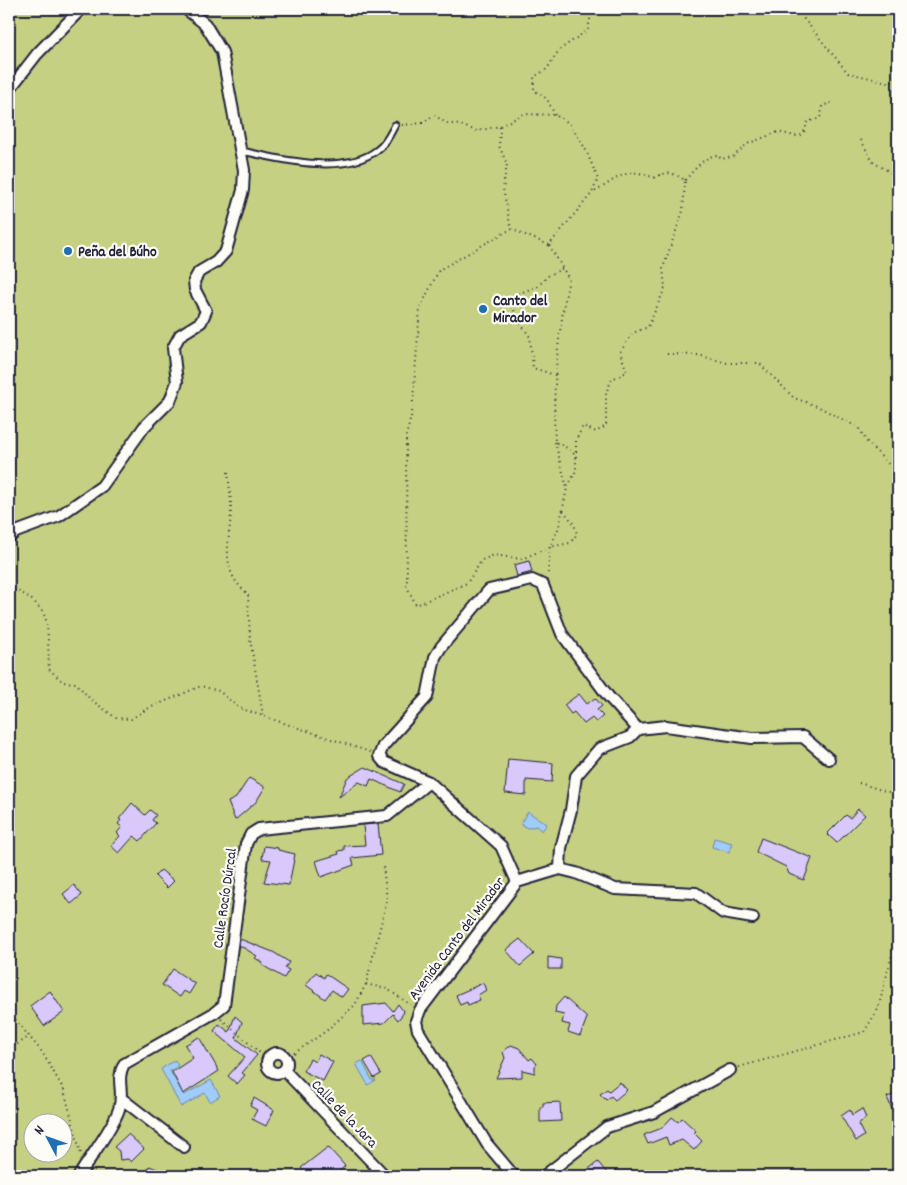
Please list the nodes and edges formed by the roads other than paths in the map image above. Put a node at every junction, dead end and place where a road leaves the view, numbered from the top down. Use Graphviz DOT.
graph roads {
  1 [pos="81,9"];
  2 [pos="186,9"];
  3 [pos="9,90"];
  4 [pos="395,125"];
  5 [pos="242,151"];
  6 [pos="11,531"];
  7 [pos="638,729"];
  8 [pos="829,759"];
  9 [pos="429,782"];
  10 [pos="560,869"];
  11 [pos="517,882"];
  12 [pos="753,918"];
  13 [pos="284,1070"];
  14 [pos="730,1070"];
  15 [pos="122,1099"];
  16 [pos="184,1147"];
  17 [pos="79,1176"];
  18 [pos="385,1176"];
  19 [pos="514,1176"];
  20 [pos="544,1176"];
  1 -- 3 [label="street"];
  2 -- 5 [label="street"];
  4 -- 5 [label="lane"];
  5 -- 6 [label="street"];
  7 -- 8 [label="street"];
  7 -- 9 [label="street, Avenida Canto del Mirador"];
  7 -- 10 [label="street"];
  9 -- 11 [label="street, Avenida Canto del Mirador"];
  9 -- 15 [label="street, Calle Rocío Dúrcal"];
  10 -- 11 [label="street"];
  10 -- 12 [label="street"];
  11 -- 19 [label="street, Avenida Canto del Mirador"];
  13 -- 13 [label="street"];
  13 -- 18 [label="street, Calle de la Jara"];
  14 -- 20 [label="street"];
  15 -- 16 [label="street"];
  15 -- 17 [label="street"];
}
